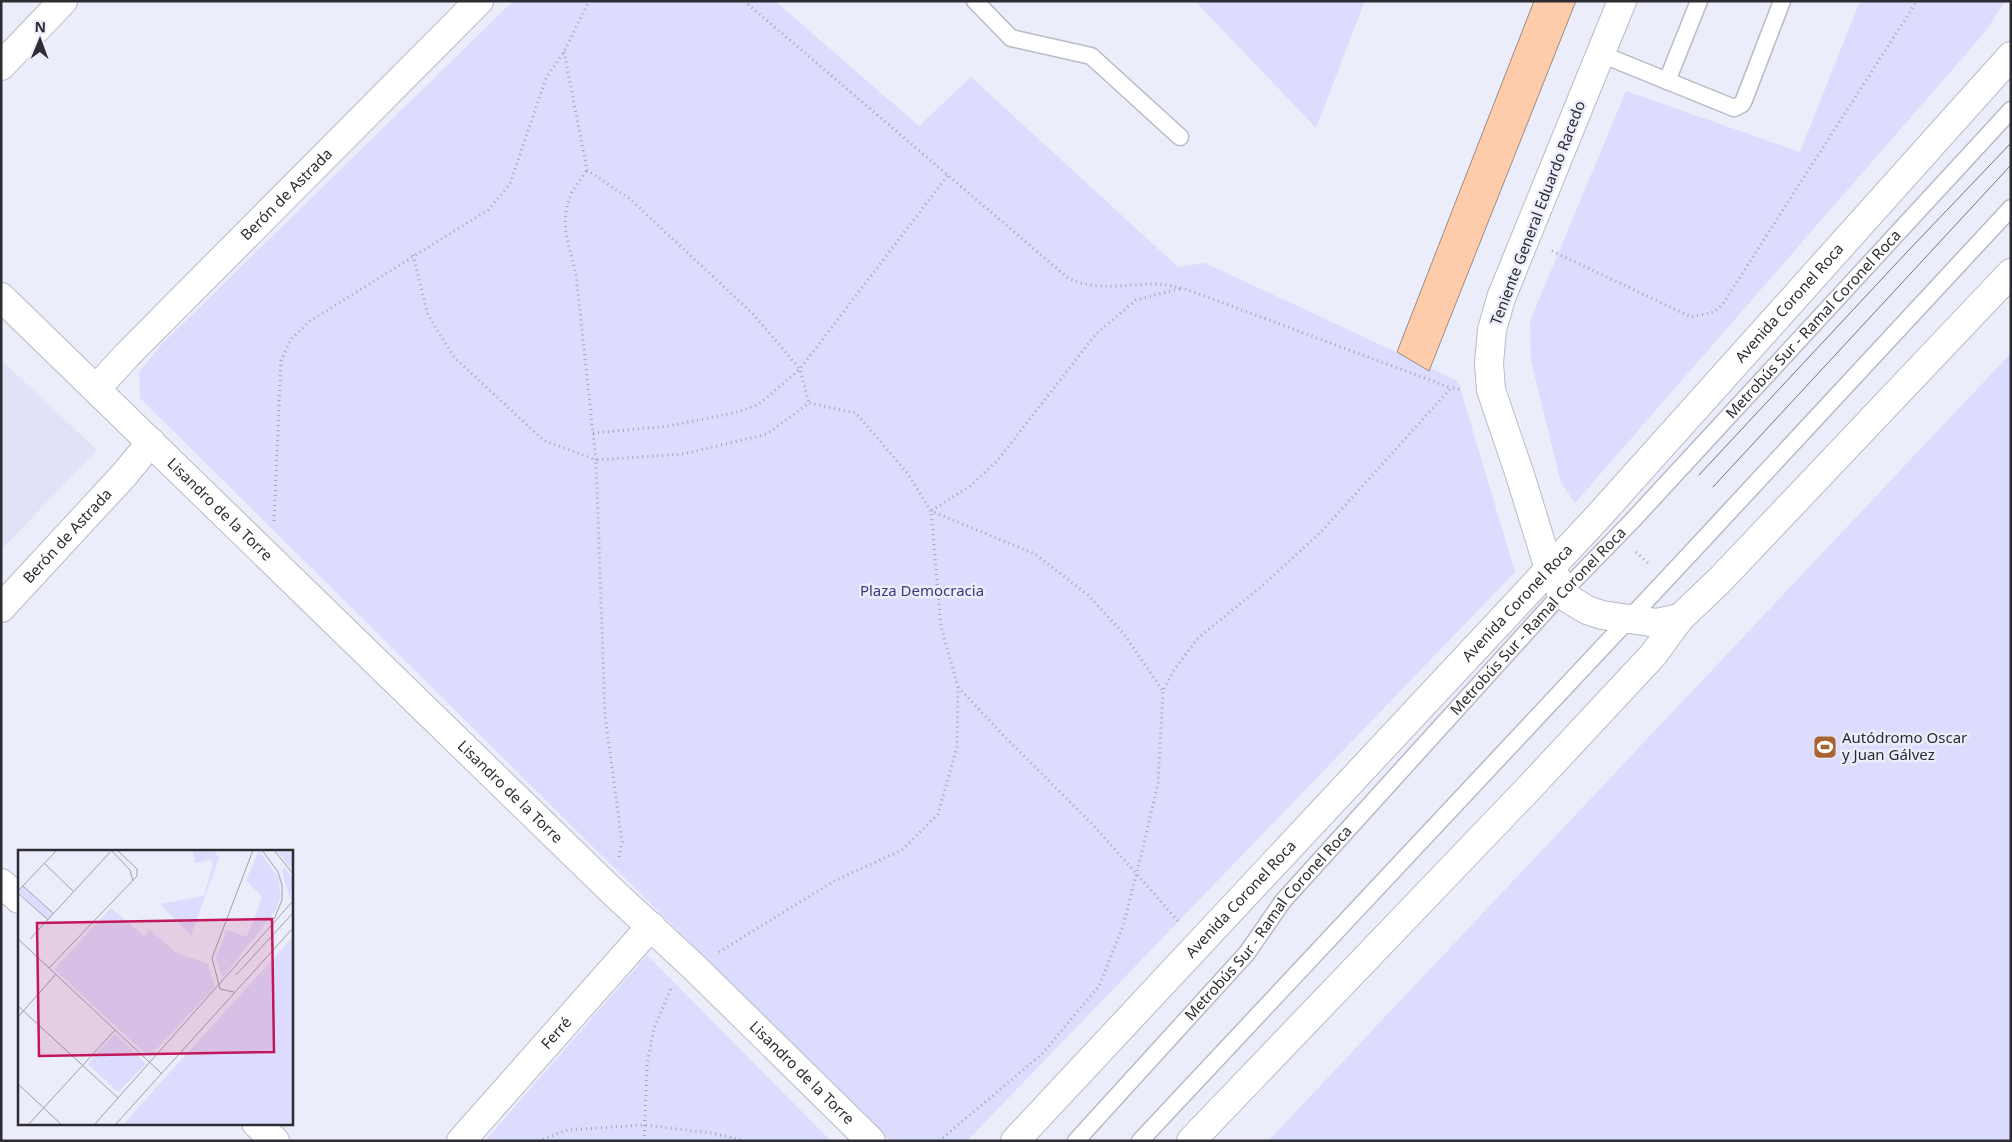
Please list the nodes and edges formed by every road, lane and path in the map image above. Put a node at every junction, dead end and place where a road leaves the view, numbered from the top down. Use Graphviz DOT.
graph roads {
  1 [pos="63,1"];
  2 [pos="479,1"];
  3 [pos="589,1"];
  4 [pos="744,1"];
  5 [pos="975,1"];
  6 [pos="1622,1"];
  7 [pos="1699,1"];
  8 [pos="1782,1"];
  9 [pos="1917,1"];
  10 [pos="564,52"];
  11 [pos="1601,54"];
  12 [pos="2008,56"];
  13 [pos="1,66"];
  14 [pos="1666,81"];
  15 [pos="2011,110"];
  16 [pos="1180,137"];
  17 [pos="587,170"];
  18 [pos="948,175"];
  19 [pos="2011,208"];
  20 [pos="1526,239"];
  21 [pos="412,255"];
  22 [pos="2011,273"];
  23 [pos="1183,288"];
  24 [pos="1,298"];
  25 [pos="800,369"];
  26 [pos="96,388"];
  27 [pos="1451,388"];
  28 [pos="1491,390"];
  29 [pos="809,403"];
  30 [pos="593,433"];
  31 [pos="151,442"];
  32 [pos="596,460"];
  33 [pos="931,511"];
  34 [pos="1620,535"];
  35 [pos="273,562"];
  36 [pos="1549,569"];
  37 [pos="1667,578"];
  38 [pos="1562,594"];
  39 [pos="1,608"];
  40 [pos="1680,618"];
  41 [pos="1629,619"];
  42 [pos="958,687"];
  43 [pos="1163,691"];
  44 [pos="1136,874"];
  45 [pos="1,883"];
  46 [pos="614,893"];
  47 [pos="18,898"];
  48 [pos="651,926"];
  49 [pos="1199,944"];
  50 [pos="694,967"];
  51 [pos="257,1124"];
  52 [pos="644,1125"];
  53 [pos="275,1141"];
  54 [pos="461,1141"];
  55 [pos="538,1141"];
  56 [pos="644,1141"];
  57 [pos="746,1141"];
  58 [pos="871,1141"];
  59 [pos="939,1141"];
  60 [pos="1015,1141"];
  61 [pos="1076,1141"];
  62 [pos="1140,1141"];
  63 [pos="1190,1141"];
  1 -- 13 [label="street"];
  2 -- 26 [label="street, Berón de Astrada"];
  3 -- 10 [label="path"];
  4 -- 18 [label="path"];
  5 -- 16 [label="lane"];
  6 -- 11 [label="street, Teniente General Eduardo Racedo"];
  7 -- 14 [label="lane"];
  8 -- 14 [label="lane"];
  9 -- 20 [label="path"];
  10 -- 17 [label="path"];
  10 -- 21 [label="path"];
  11 -- 14 [label="lane"];
  11 -- 20 [label="street, Teniente General Eduardo Racedo"];
  12 -- 36 [label="street, Avenida Coronel Roca"];
  15 -- 34 [label="lane, Metrobús Sur - Ramal Coronel Roca"];
  17 -- 25 [label="path"];
  17 -- 30 [label="path"];
  18 -- 23 [label="path"];
  18 -- 25 [label="path"];
  19 -- 37 [label="lane"];
  20 -- 28 [label="street, Teniente General Eduardo Racedo"];
  21 -- 32 [label="path"];
  21 -- 35 [label="path"];
  22 -- 40 [label="street"];
  23 -- 27 [label="path"];
  23 -- 33 [label="path"];
  24 -- 26 [label="street, Lisandro de la Torre"];
  25 -- 29 [label="path"];
  25 -- 30 [label="path"];
  26 -- 31 [label="street, Lisandro de la Torre"];
  27 -- 28 [label="path"];
  27 -- 43 [label="path"];
  28 -- 36 [label="street, Teniente General Eduardo Racedo"];
  29 -- 32 [label="path"];
  29 -- 33 [label="path"];
  30 -- 32 [label="path"];
  31 -- 35 [label="street, Lisandro de la Torre"];
  31 -- 39 [label="street, Berón de Astrada"];
  32 -- 46 [label="path"];
  33 -- 42 [label="path"];
  33 -- 43 [label="path"];
  34 -- 37 [label="path"];
  34 -- 38 [label="lane, Metrobús Sur - Ramal Coronel Roca"];
  35 -- 46 [label="street, Lisandro de la Torre"];
  36 -- 38 [label="street, Teniente General Eduardo Racedo"];
  36 -- 49 [label="street, Avenida Coronel Roca"];
  37 -- 41 [label="lane"];
  38 -- 41 [label="street"];
  38 -- 61 [label="lane, Metrobús Sur - Ramal Coronel Roca"];
  40 -- 41 [label="street"];
  40 -- 63 [label="street"];
  41 -- 62 [label="lane"];
  42 -- 44 [label="path"];
  42 -- 50 [label="path"];
  43 -- 44 [label="path"];
  44 -- 49 [label="path"];
  44 -- 59 [label="path"];
  45 -- 47 [label="street"];
  46 -- 48 [label="street, Lisandro de la Torre"];
  48 -- 50 [label="street, Lisandro de la Torre"];
  48 -- 54 [label="street, Ferré"];
  49 -- 60 [label="street, Avenida Coronel Roca"];
  50 -- 52 [label="path"];
  50 -- 58 [label="street, Lisandro de la Torre"];
  51 -- 53 [label="street"];
  52 -- 55 [label="path"];
  52 -- 56 [label="path"];
  52 -- 57 [label="path"];
}
